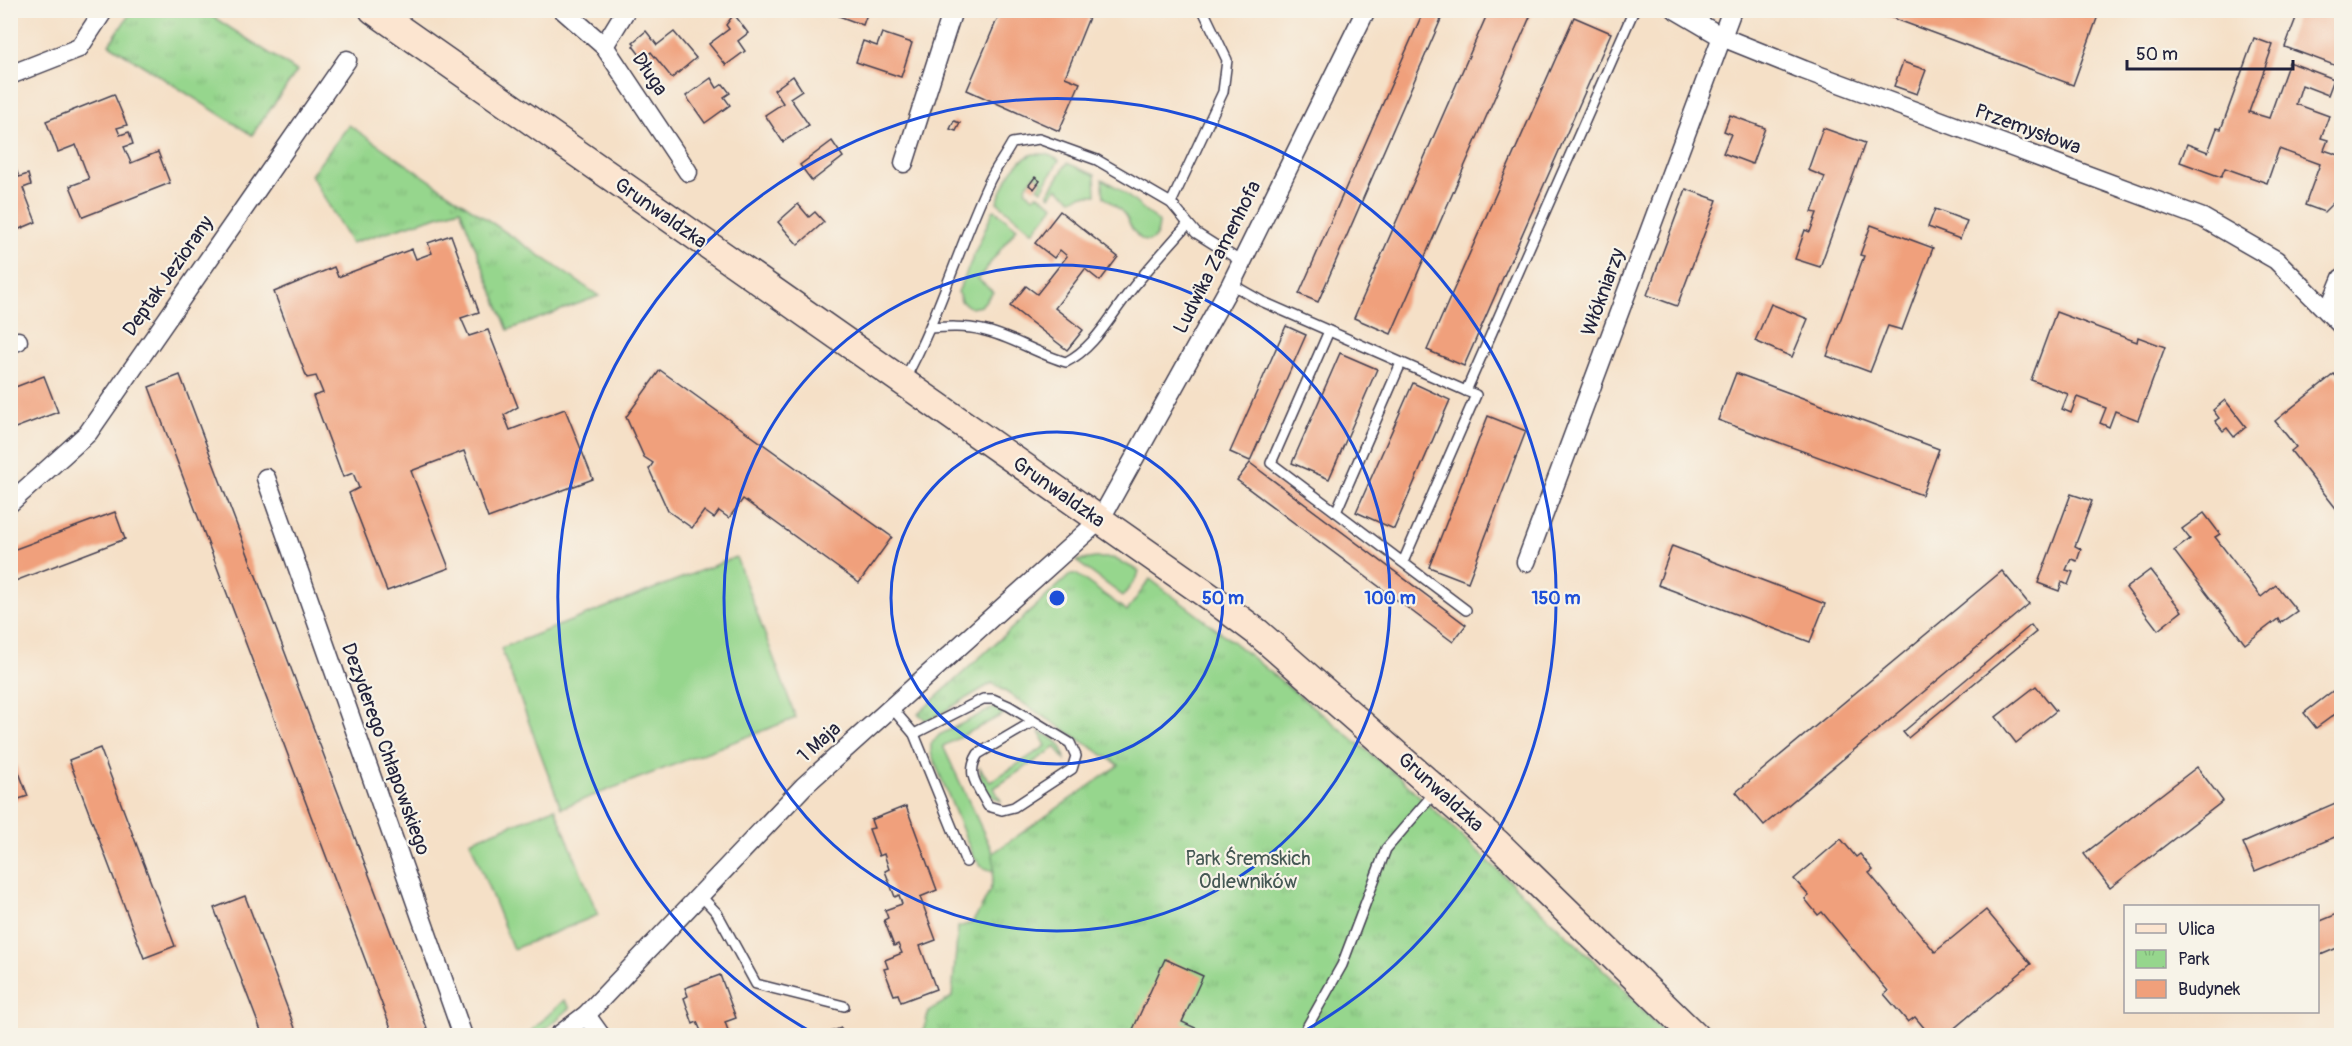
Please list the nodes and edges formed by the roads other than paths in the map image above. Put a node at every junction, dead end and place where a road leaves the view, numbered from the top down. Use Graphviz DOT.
graph roads {
  1 [pos="104,10"];
  2 [pos="373,10"];
  3 [pos="563,10"];
  4 [pos="626,10"];
  5 [pos="953,10"];
  6 [pos="1203,10"];
  7 [pos="1366,10"];
  8 [pos="1634,10"];
  9 [pos="1676,10"];
  10 [pos="1732,10"];
  11 [pos="1722,37"];
  12 [pos="604,46"];
  13 [pos="346,60"];
  14 [pos="10,75"];
  15 [pos="904,163"];
  16 [pos="688,172"];
  17 [pos="1171,203"];
  18 [pos="1188,224"];
  19 [pos="1242,262"];
  20 [pos="2342,278"];
  21 [pos="1231,284"];
  22 [pos="2328,312"];
  23 [pos="2342,326"];
  24 [pos="930,328"];
  25 [pos="1329,331"];
  26 [pos="1401,363"];
  27 [pos="903,382"];
  28 [pos="1466,391"];
  29 [pos="266,478"];
  30 [pos="10,503"];
  31 [pos="1336,512"];
  32 [pos="1100,520"];
  33 [pos="1403,562"];
  34 [pos="1526,562"];
  35 [pos="1466,610"];
  36 [pos="891,708"];
  37 [pos="1034,721"];
  38 [pos="914,735"];
  39 [pos="1437,790"];
  40 [pos="966,862"];
  41 [pos="700,895"];
  42 [pos="844,1006"];
  43 [pos="586,1015"];
  44 [pos="464,1035"];
  45 [pos="558,1035"];
  46 [pos="602,1035"];
  47 [pos="1302,1035"];
  48 [pos="1695,1035"];
  1 -- 14 [label="street"];
  2 -- 27 [label="main road, Grunwaldzka"];
  3 -- 12 [label="street, Długa"];
  4 -- 12 [label="street"];
  5 -- 15 [label="street"];
  6 -- 17 [label="lane"];
  7 -- 19 [label="street, Ludwika Zamenhofa"];
  8 -- 28 [label="lane"];
  9 -- 11 [label="street, Przemysłowa"];
  10 -- 11 [label="street, Włókniarzy"];
  11 -- 22 [label="street, Przemysłowa"];
  11 -- 34 [label="street, Włókniarzy"];
  12 -- 16 [label="street, Długa"];
  13 -- 30 [label="street, Deptak Jeziorany"];
  17 -- 18 [label="lane"];
  17 -- 24 [label="lane"];
  18 -- 19 [label="lane"];
  18 -- 24 [label="lane"];
  19 -- 21 [label="street, Ludwika Zamenhofa"];
  20 -- 22 [label="street"];
  21 -- 25 [label="lane"];
  21 -- 32 [label="street, Ludwika Zamenhofa"];
  22 -- 23 [label="street, Przemysłowa"];
  24 -- 27 [label="lane"];
  25 -- 26 [label="lane"];
  25 -- 31 [label="lane"];
  26 -- 28 [label="lane"];
  26 -- 31 [label="lane"];
  27 -- 32 [label="main road, Grunwaldzka"];
  28 -- 33 [label="lane"];
  29 -- 44 [label="street, Dezyderego Chłapowskiego"];
  31 -- 33 [label="lane"];
  32 -- 36 [label="street, 1 Maja"];
  32 -- 39 [label="main road, Grunwaldzka"];
  33 -- 35 [label="lane"];
  36 -- 38 [label="lane"];
  36 -- 41 [label="street, 1 Maja"];
  37 -- 37 [label="lane"];
  37 -- 38 [label="lane"];
  38 -- 40 [label="lane"];
  39 -- 47 [label="lane"];
  39 -- 48 [label="main road, Grunwaldzka"];
  41 -- 42 [label="lane"];
  41 -- 43 [label="street, 1 Maja"];
  43 -- 45 [label="street, 1 Maja"];
  43 -- 46 [label="street"];
}
